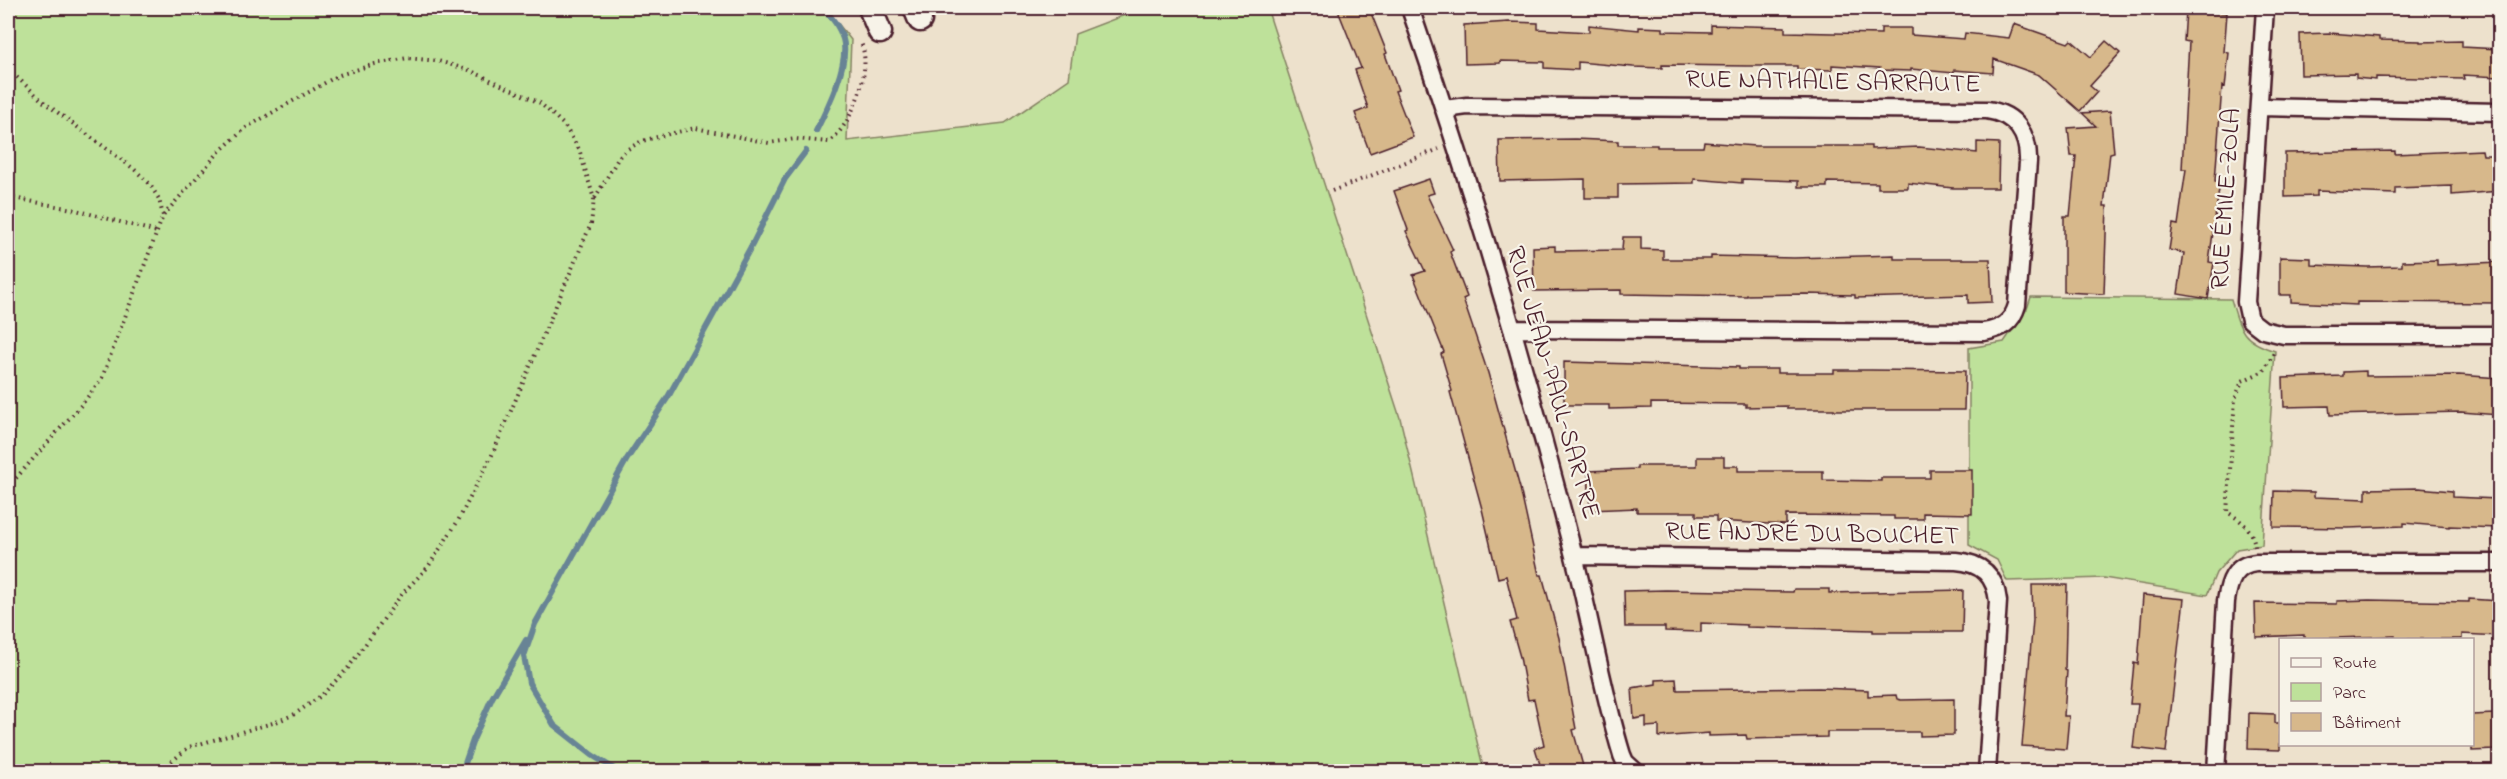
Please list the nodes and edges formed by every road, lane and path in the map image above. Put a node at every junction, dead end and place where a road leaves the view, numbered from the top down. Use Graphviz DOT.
graph roads {
  1 [pos="870,8"];
  2 [pos="1410,8"];
  3 [pos="2265,8"];
  4 [pos="880,32"];
  5 [pos="857,34"];
  6 [pos="8,69"];
  7 [pos="2259,107"];
  8 [pos="1445,109"];
  9 [pos="2499,111"];
  10 [pos="1456,142"];
  11 [pos="1332,191"];
  12 [pos="8,197"];
  13 [pos="594,199"];
  14 [pos="163,216"];
  15 [pos="158,232"];
  16 [pos="1512,328"];
  17 [pos="2284,335"];
  18 [pos="2499,335"];
  19 [pos="8,487"];
  20 [pos="1574,556"];
  21 [pos="2256,563"];
  22 [pos="2499,563"];
  23 [pos="159,771"];
  24 [pos="1636,771"];
  25 [pos="1987,771"];
  26 [pos="2216,771"];
  1 -- 4 [label="street"];
  2 -- 8 [label="street, RUE JEAN-PAUL-SARTRE"];
  3 -- 7 [label="street, RUE ÉMILE-ZOLA"];
  5 -- 13 [label="path"];
  6 -- 14 [label="path"];
  7 -- 9 [label="street"];
  7 -- 17 [label="street, RUE ÉMILE-ZOLA"];
  8 -- 10 [label="street, RUE JEAN-PAUL-SARTRE"];
  8 -- 16 [label="street, RUE NATHALIE SARRAUTE"];
  10 -- 11 [label="path"];
  10 -- 16 [label="street, RUE JEAN-PAUL-SARTRE"];
  12 -- 15 [label="path"];
  13 -- 14 [label="path"];
  13 -- 23 [label="path"];
  14 -- 15 [label="path"];
  15 -- 19 [label="path"];
  16 -- 20 [label="street, RUE JEAN-PAUL-SARTRE"];
  17 -- 18 [label="street, RUE ÉMILE-ZOLA"];
  17 -- 21 [label="path"];
  20 -- 24 [label="street, RUE JEAN-PAUL-SARTRE"];
  20 -- 25 [label="street, RUE ANDRÉ DU BOUCHET"];
  21 -- 22 [label="street"];
  21 -- 26 [label="street"];
}
